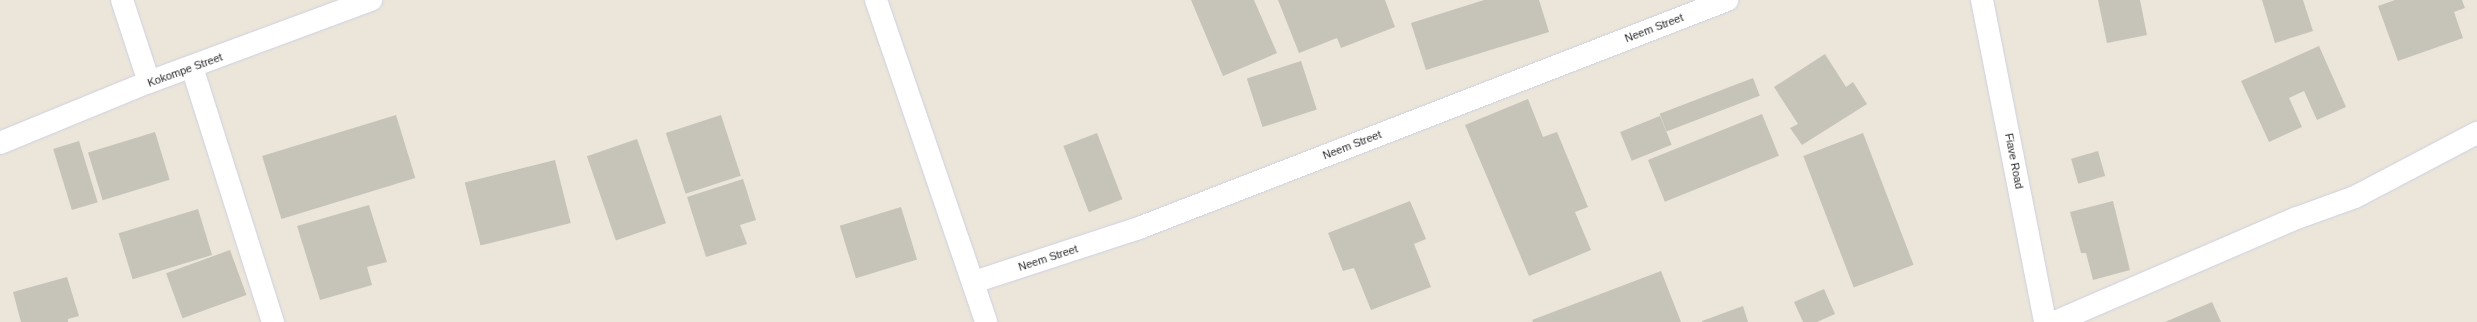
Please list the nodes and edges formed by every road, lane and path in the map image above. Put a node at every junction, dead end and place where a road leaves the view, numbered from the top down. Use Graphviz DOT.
graph roads {
  1 [pos="122,0"];
  2 [pos="371,0"];
  3 [pos="876,0"];
  4 [pos="1727,0"];
  5 [pos="1982,0"];
  6 [pos="192,67"];
  7 [pos="149,82"];
  8 [pos="2477,133"];
  9 [pos="0,143"];
  10 [pos="974,282"];
  11 [pos="273,322"];
  12 [pos="986,322"];
  13 [pos="2045,322"];
  14 [pos="2055,322"];
  1 -- 7 [label="street"];
  2 -- 6 [label="street, Kokompe Street"];
  3 -- 10 [label="street"];
  4 -- 10 [label="street, Neem Street"];
  5 -- 13 [label="street, Fiave Road"];
  6 -- 7 [label="street, Kokompe Street"];
  6 -- 11 [label="street"];
  7 -- 9 [label="street, Kokompe Street"];
  8 -- 14 [label="street"];
  10 -- 12 [label="street"];
}
